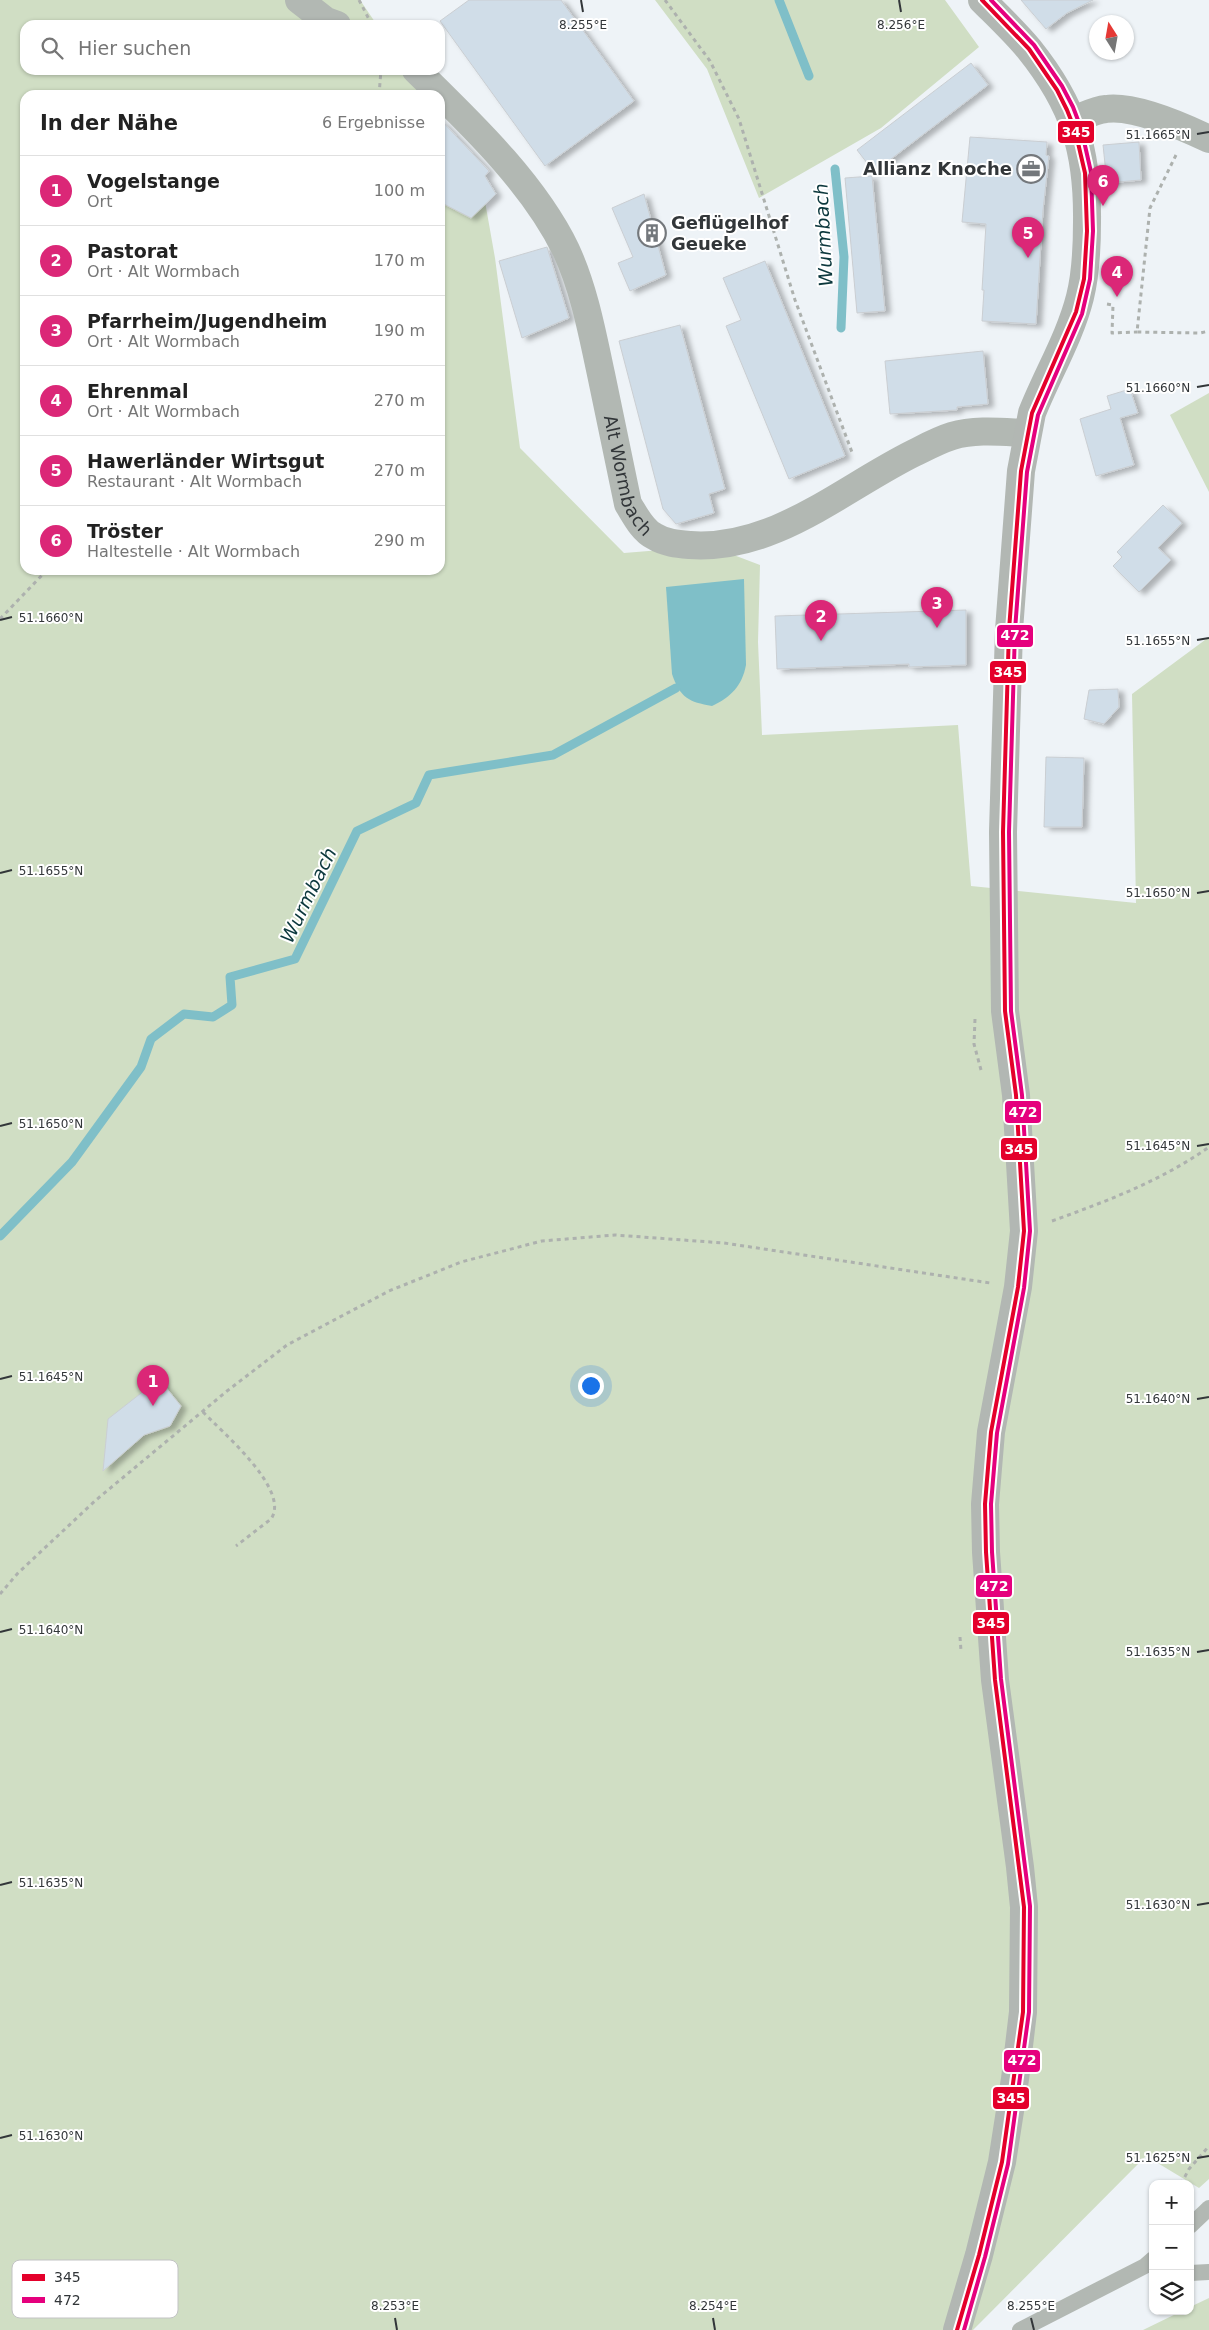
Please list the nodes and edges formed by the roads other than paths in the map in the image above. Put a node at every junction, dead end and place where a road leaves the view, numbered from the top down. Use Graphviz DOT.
graph roads {
  1 [pos="299,0"];
  2 [pos="982,0"];
  3 [pos="325,20"];
  4 [pos="421,75"];
  5 [pos="436,90"];
  6 [pos="445,99"];
  7 [pos="1073,120"];
  8 [pos="1199,134"];
  9 [pos="1027,433"];
  10 [pos="1209,2208"];
  11 [pos="1191,2225"];
  12 [pos="1149,2265"];
  13 [pos="1209,2272"];
  14 [pos="1194,2273"];
  15 [pos="957,2330"];
  16 [pos="1020,2330"];
  1 -- 3 [label="street"];
  2 -- 7 [label="street"];
  4 -- 5 [label="street, Alt Wormbach"];
  6 -- 9 [label="street, Alt Wormbach"];
  7 -- 8 [label="street"];
  7 -- 9 [label="street"];
  9 -- 15 [label="street"];
  10 -- 11 [label="lane"];
  12 -- 16 [label="lane"];
  13 -- 14 [label="lane"];
}
